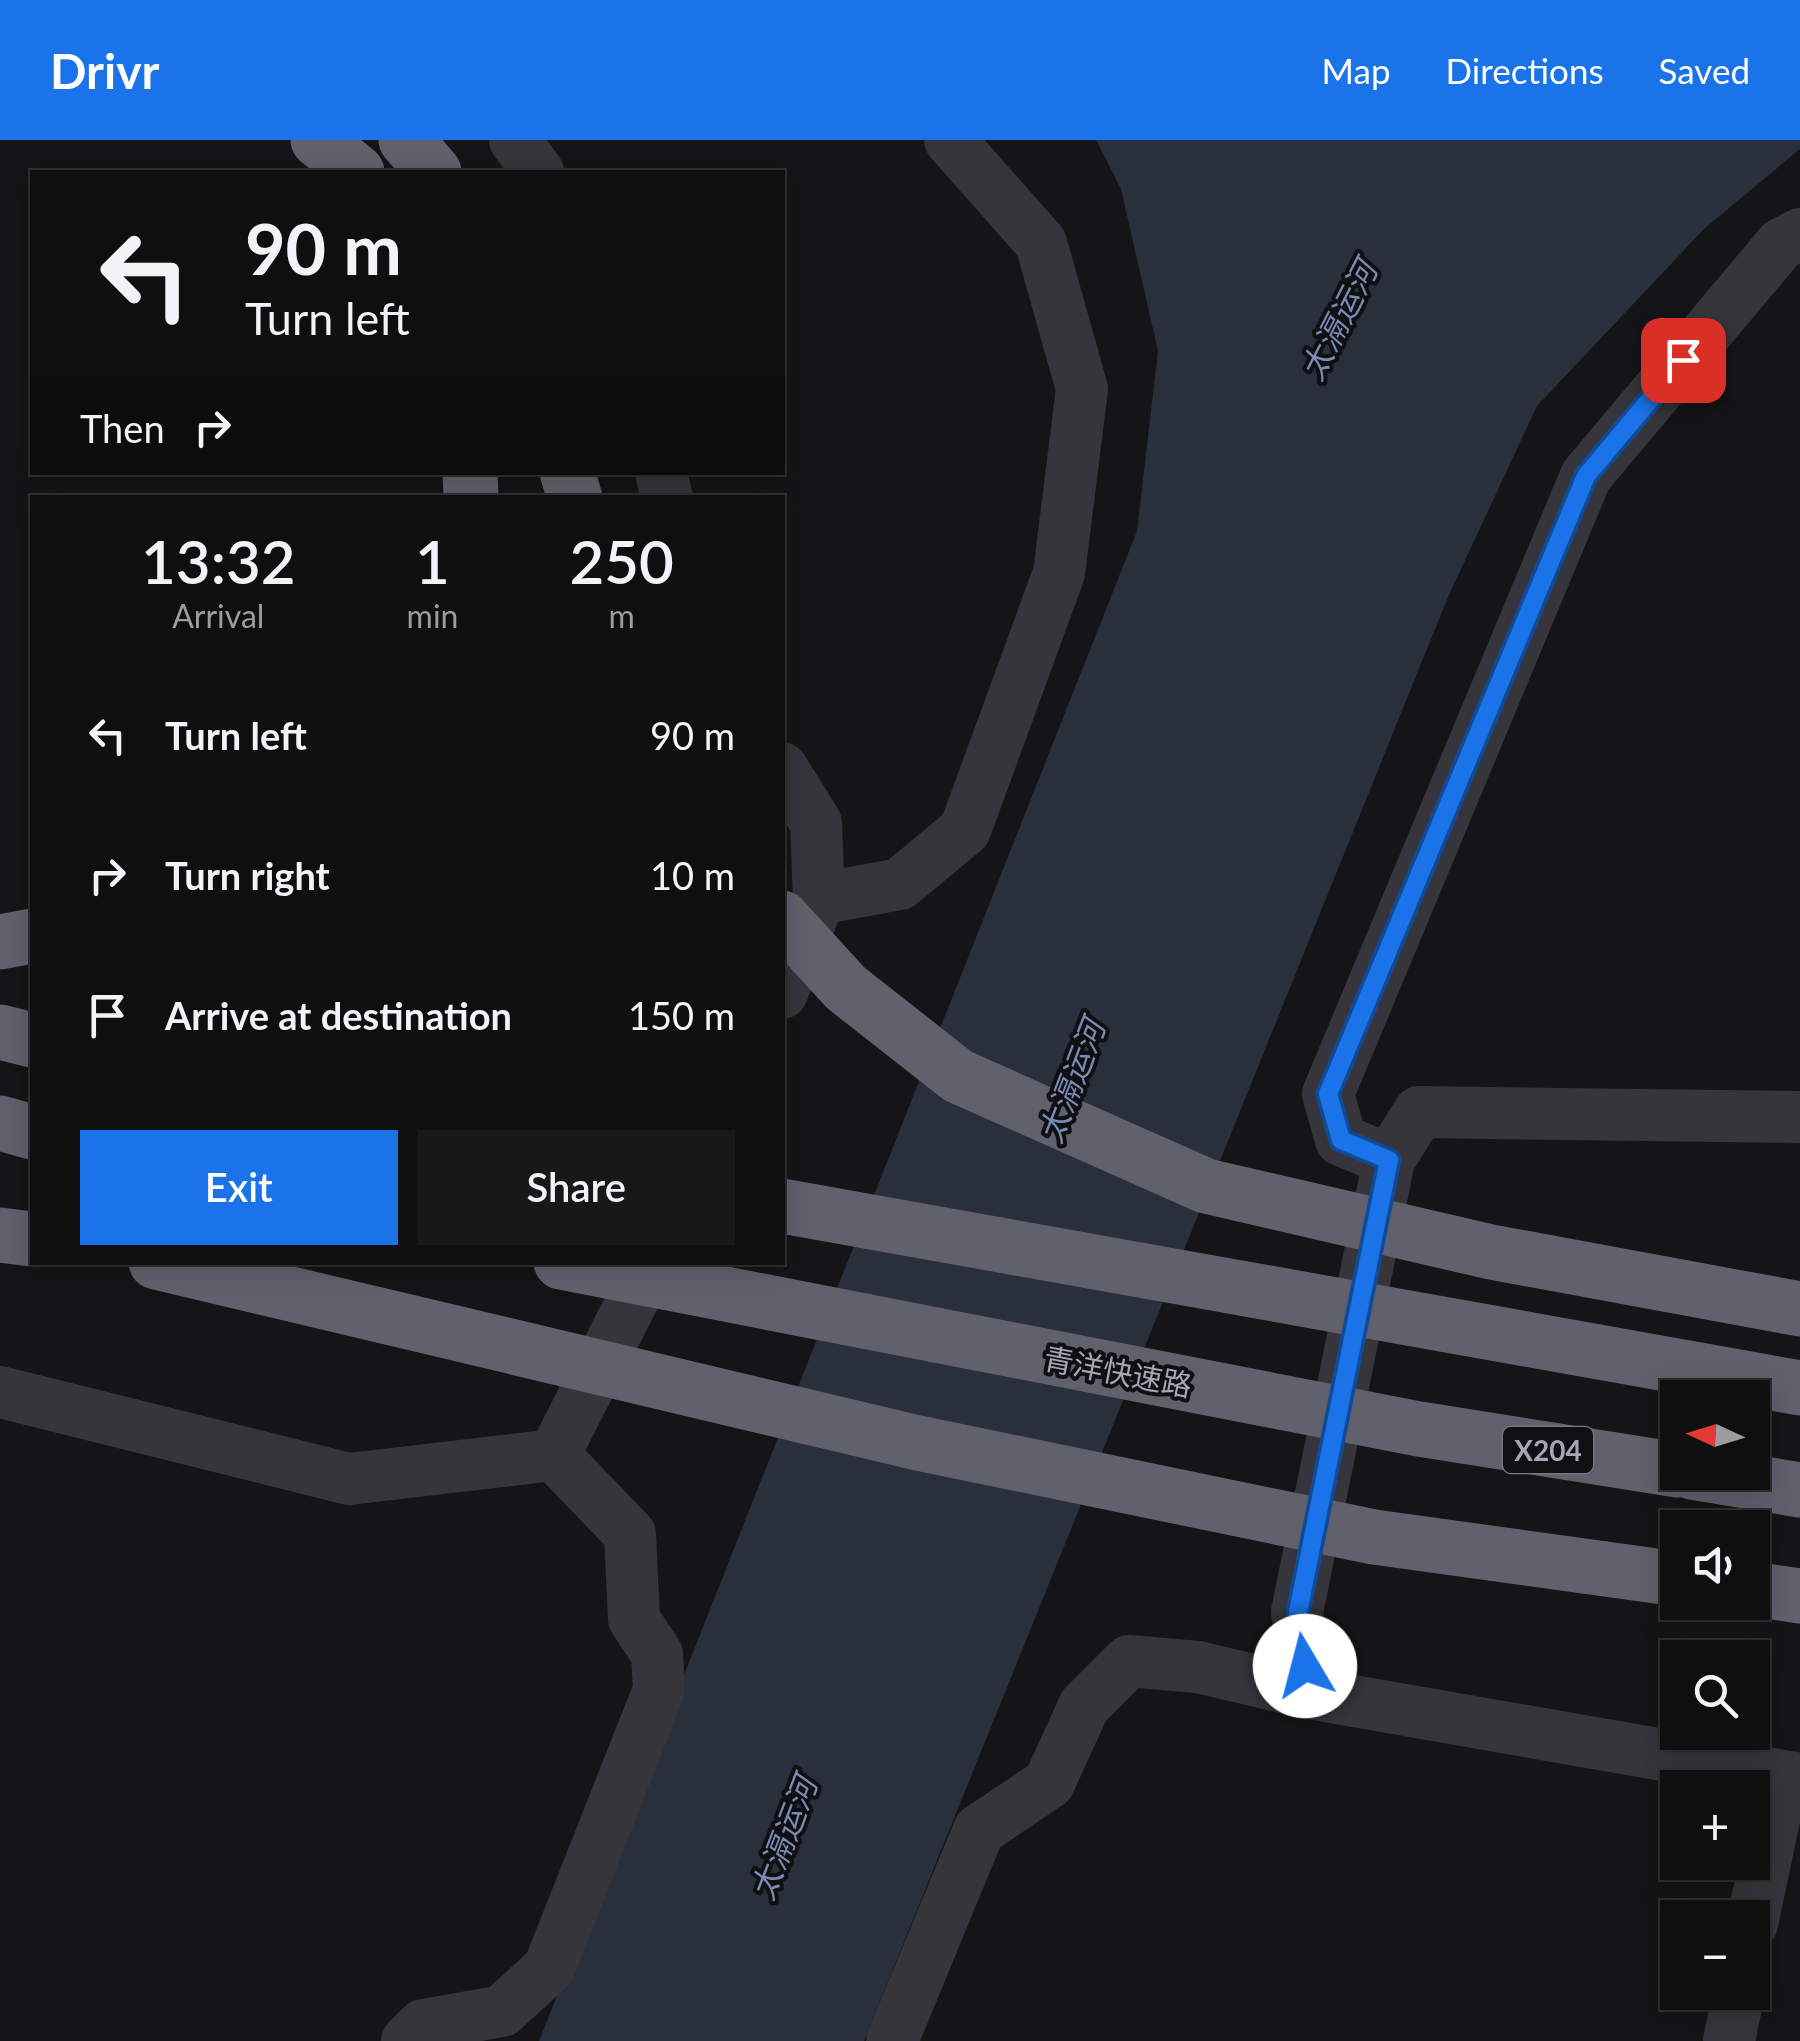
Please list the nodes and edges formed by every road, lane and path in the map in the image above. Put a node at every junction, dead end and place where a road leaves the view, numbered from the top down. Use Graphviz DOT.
graph roads {
  1 [pos="318,140"];
  2 [pos="406,140"];
  3 [pos="514,140"];
  4 [pos="950,140"];
  5 [pos="355,170"];
  6 [pos="432,170"];
  7 [pos="536,170"];
  8 [pos="1800,234"];
  9 [pos="785,773"];
  10 [pos="801,909"];
  11 [pos="30,936"];
  12 [pos="0,942"];
  13 [pos="785,980"];
  14 [pos="0,1032"];
  15 [pos="30,1040"];
  16 [pos="1800,1117"];
  17 [pos="0,1123"];
  18 [pos="30,1131"];
  19 [pos="1389,1160"];
  20 [pos="785,1207"];
  21 [pos="0,1235"];
  22 [pos="30,1238"];
  23 [pos="169,1265"];
  24 [pos="571,1265"];
  25 [pos="650,1265"];
  26 [pos="1800,1309"];
  27 [pos="1800,1388"];
  28 [pos="0,1392"];
  29 [pos="554,1455"];
  30 [pos="1660,1467"];
  31 [pos="1770,1485"];
  32 [pos="1800,1490"];
  33 [pos="1660,1576"];
  34 [pos="1770,1592"];
  35 [pos="1800,1596"];
  36 [pos="1308,1693"];
  37 [pos="1792,1778"];
  38 [pos="1759,1900"];
  39 [pos="1735,2010"];
  40 [pos="407,2041"];
  41 [pos="892,2041"];
  42 [pos="1729,2041"];
  1 -- 5 [label="highway"];
  2 -- 6 [label="highway"];
  3 -- 7 [label="street"];
  4 -- 10 [label="street"];
  8 -- 19 [label="street"];
  9 -- 10 [label="street"];
  10 -- 13 [label="street"];
  10 -- 26 [label="highway"];
  11 -- 12 [label="highway"];
  14 -- 15 [label="highway"];
  16 -- 19 [label="street"];
  17 -- 18 [label="highway"];
  19 -- 36 [label="street"];
  20 -- 27 [label="highway"];
  21 -- 22 [label="highway"];
  23 -- 33 [label="highway"];
  24 -- 30 [label="highway, 青洋快速路 / X204"];
  25 -- 29 [label="street"];
  28 -- 29 [label="street"];
  29 -- 40 [label="street"];
  31 -- 32 [label="highway"];
  34 -- 35 [label="highway"];
  36 -- 37 [label="street"];
  36 -- 41 [label="street"];
  37 -- 38 [label="street"];
  39 -- 42 [label="street"];
}
